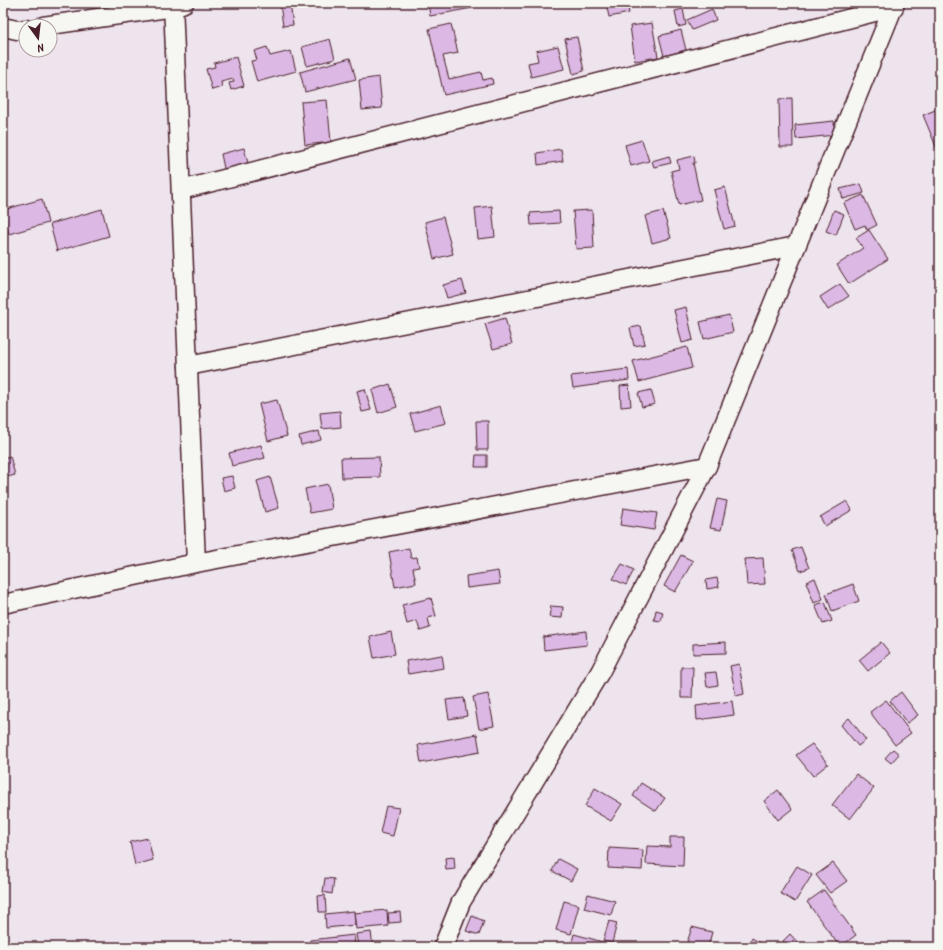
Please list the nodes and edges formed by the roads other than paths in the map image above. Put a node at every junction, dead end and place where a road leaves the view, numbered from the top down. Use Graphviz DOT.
graph roads {
  1 [pos="177,4"];
  2 [pos="894,5"];
  3 [pos="58,24"];
  4 [pos="3,27"];
  5 [pos="18,30"];
  6 [pos="181,190"];
  7 [pos="796,246"];
  8 [pos="188,366"];
  9 [pos="707,466"];
  10 [pos="196,563"];
  11 [pos="3,604"];
  12 [pos="443,947"];
  1 -- 3 [label="street"];
  1 -- 6 [label="street"];
  2 -- 6 [label="street"];
  2 -- 7 [label="street"];
  4 -- 5 [label="street"];
  6 -- 8 [label="street"];
  7 -- 8 [label="street"];
  7 -- 9 [label="street"];
  8 -- 10 [label="street"];
  9 -- 10 [label="street"];
  9 -- 12 [label="street"];
  10 -- 11 [label="street"];
}
